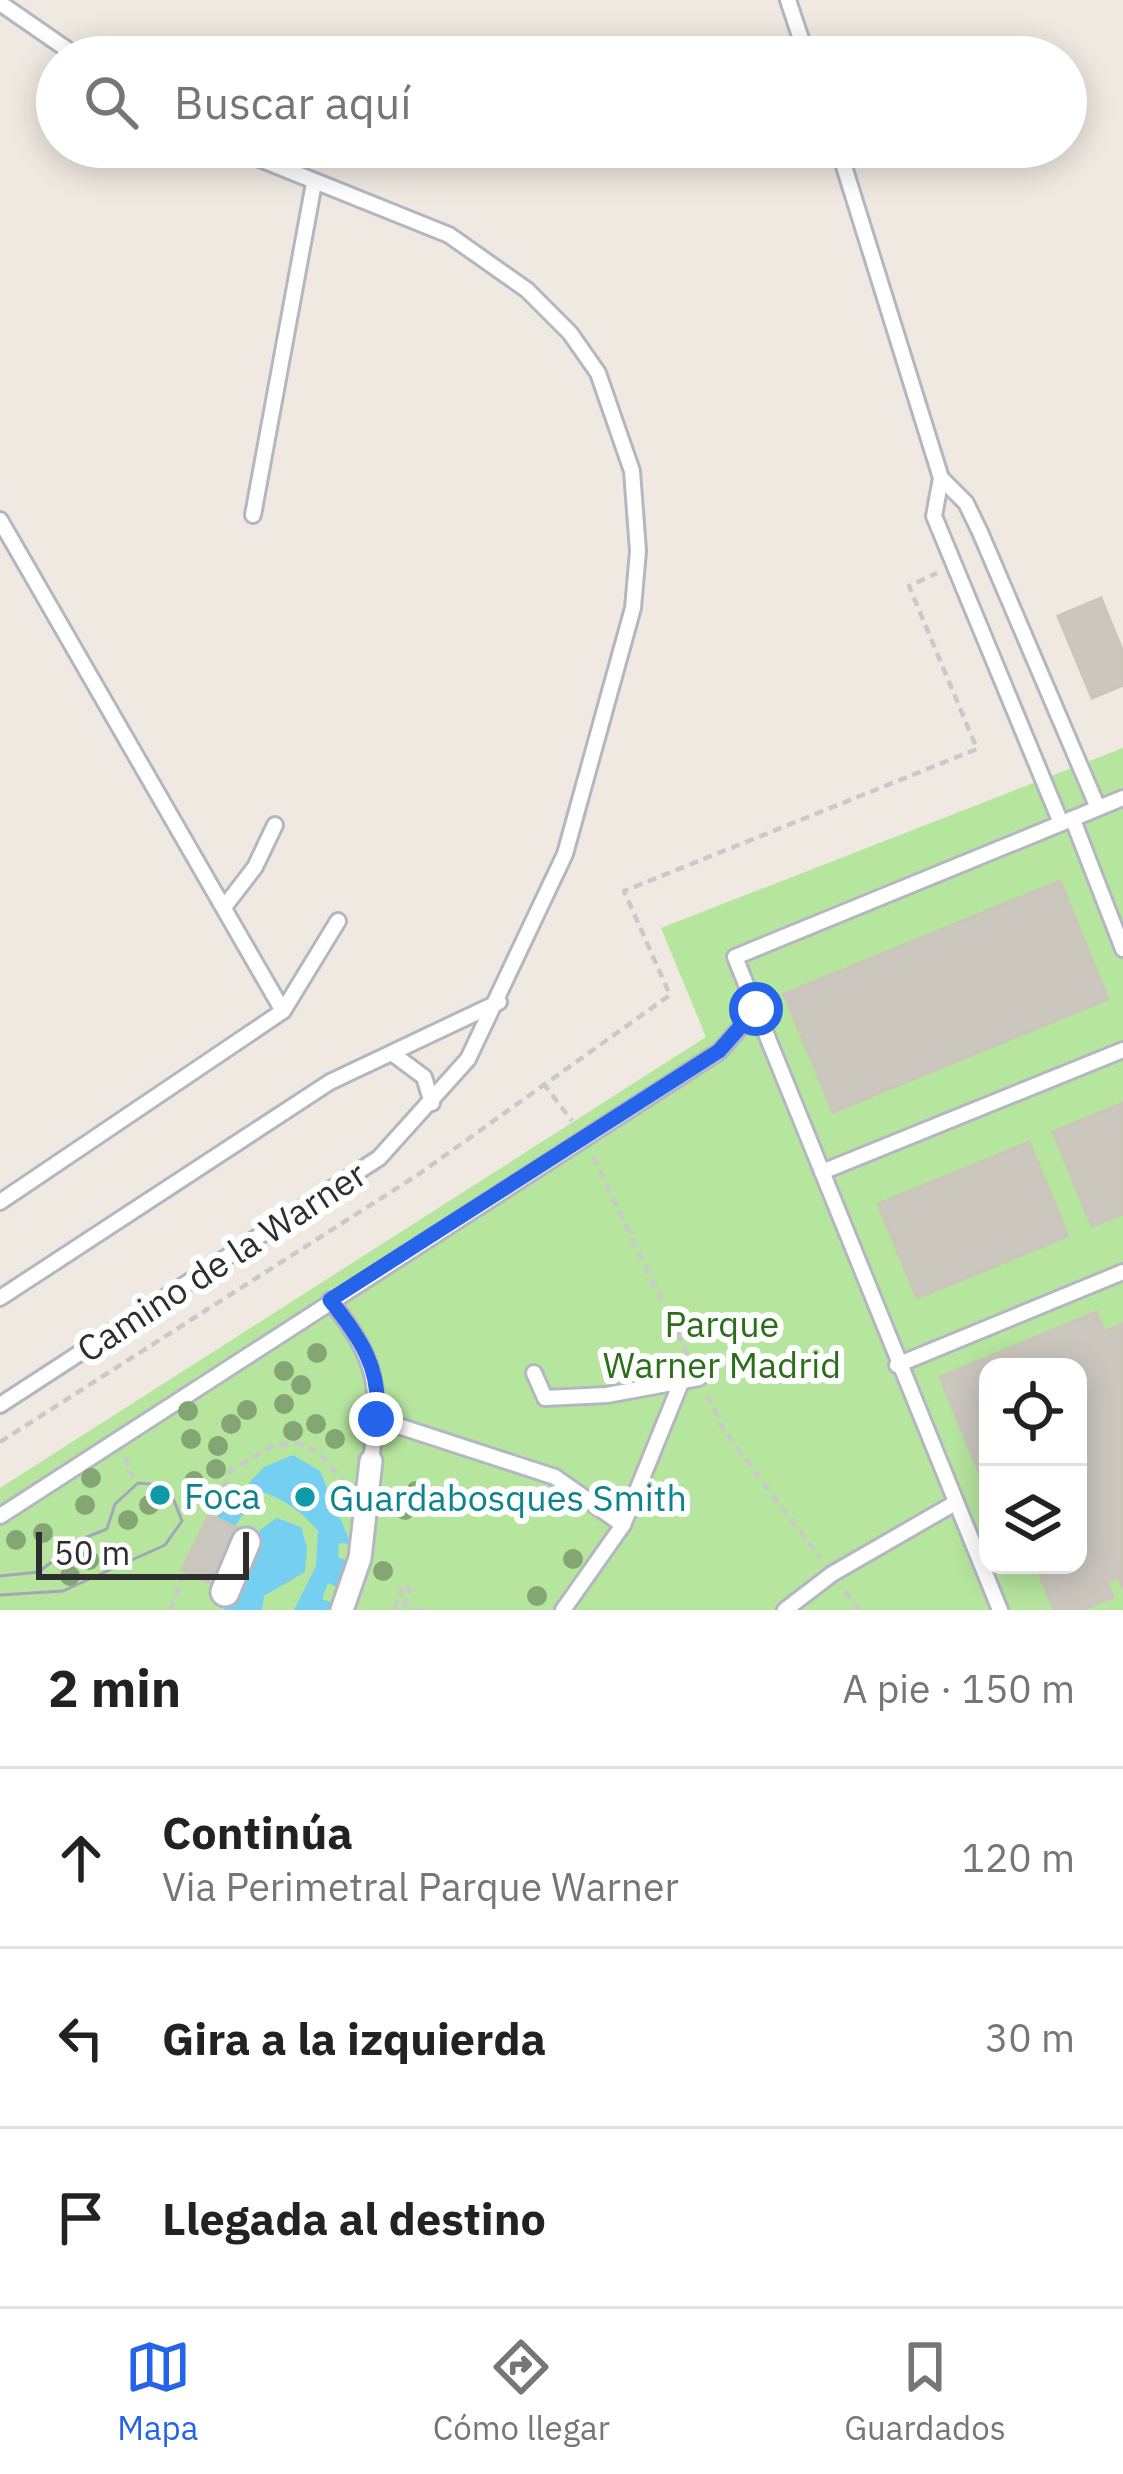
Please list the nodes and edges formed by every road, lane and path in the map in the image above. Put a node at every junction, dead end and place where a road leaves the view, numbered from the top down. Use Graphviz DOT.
graph roads {
  1 [pos="788,0"];
  2 [pos="0,3"];
  3 [pos="48,36"];
  4 [pos="800,36"];
  5 [pos="279,168"];
  6 [pos="845,168"];
  7 [pos="314,183"];
  8 [pos="941,478"];
  9 [pos="253,515"];
  10 [pos="0,520"];
  11 [pos="953,566"];
  12 [pos="1123,798"];
  13 [pos="1098,808"];
  14 [pos="1067,821"];
  15 [pos="275,826"];
  16 [pos="225,906"];
  17 [pos="338,921"];
  18 [pos="1123,949"];
  19 [pos="499,1002"];
  20 [pos="756,1009"];
  21 [pos="284,1011"];
  22 [pos="1123,1050"];
  23 [pos="393,1054"];
  24 [pos="542,1082"];
  25 [pos="432,1103"];
  26 [pos="583,1135"];
  27 [pos="823,1172"];
  28 [pos="0,1202"];
  29 [pos="1123,1272"];
  30 [pos="0,1298"];
  31 [pos="330,1300"];
  32 [pos="897,1365"];
  33 [pos="534,1373"];
  34 [pos="699,1378"];
  35 [pos="680,1385"];
  36 [pos="0,1405"];
  37 [pos="376,1419"];
  38 [pos="0,1442"];
  39 [pos="125,1458"];
  40 [pos="371,1462"];
  41 [pos="133,1478"];
  42 [pos="955,1503"];
  43 [pos="365,1510"];
  44 [pos="0,1516"];
  45 [pos="212,1516"];
  46 [pos="622,1525"];
  47 [pos="246,1542"];
  48 [pos="185,1571"];
  49 [pos="832,1574"];
  50 [pos="225,1592"];
  51 [pos="170,1610"];
  52 [pos="342,1610"];
  53 [pos="394,1610"];
  54 [pos="408,1610"];
  55 [pos="430,1610"];
  56 [pos="562,1610"];
  57 [pos="785,1610"];
  58 [pos="859,1610"];
  59 [pos="1000,1610"];
  1 -- 4 [label="lane"];
  2 -- 3 [label="lane"];
  5 -- 7 [label="lane, Camino de la Warner"];
  6 -- 8 [label="lane"];
  7 -- 9 [label="lane"];
  7 -- 19 [label="lane, Camino de la Warner"];
  8 -- 11 [label="lane"];
  8 -- 13 [label="lane"];
  10 -- 16 [label="lane"];
  11 -- 14 [label="lane"];
  11 -- 24 [label="path"];
  12 -- 13 [label="lane"];
  13 -- 14 [label="lane"];
  14 -- 18 [label="lane"];
  14 -- 20 [label="lane"];
  15 -- 16 [label="lane"];
  16 -- 21 [label="lane"];
  17 -- 21 [label="lane"];
  19 -- 23 [label="lane"];
  19 -- 25 [label="lane, Camino de la Warner"];
  20 -- 26 [label="lane"];
  20 -- 27 [label="lane"];
  21 -- 28 [label="lane"];
  22 -- 27 [label="lane"];
  23 -- 25 [label="lane"];
  23 -- 30 [label="lane"];
  24 -- 26 [label="path"];
  24 -- 38 [label="path"];
  25 -- 36 [label="lane, Camino de la Warner"];
  26 -- 31 [label="lane"];
  26 -- 34 [label="path"];
  27 -- 32 [label="lane"];
  29 -- 32 [label="lane"];
  31 -- 37 [label="lane"];
  31 -- 44 [label="lane"];
  32 -- 42 [label="lane"];
  33 -- 35 [label="lane"];
  34 -- 35 [label="lane"];
  34 -- 49 [label="path"];
  35 -- 46 [label="lane"];
  37 -- 40 [label="lane"];
  37 -- 46 [label="lane"];
  39 -- 41 [label="path"];
  40 -- 43 [label="street"];
  42 -- 49 [label="lane"];
  42 -- 59 [label="lane"];
  43 -- 45 [label="path"];
  43 -- 52 [label="street"];
  46 -- 56 [label="lane"];
  47 -- 50 [label="street"];
  48 -- 51 [label="path"];
  49 -- 57 [label="lane"];
  49 -- 58 [label="path"];
  53 -- 54 [label="path"];
  54 -- 55 [label="path"];
}
